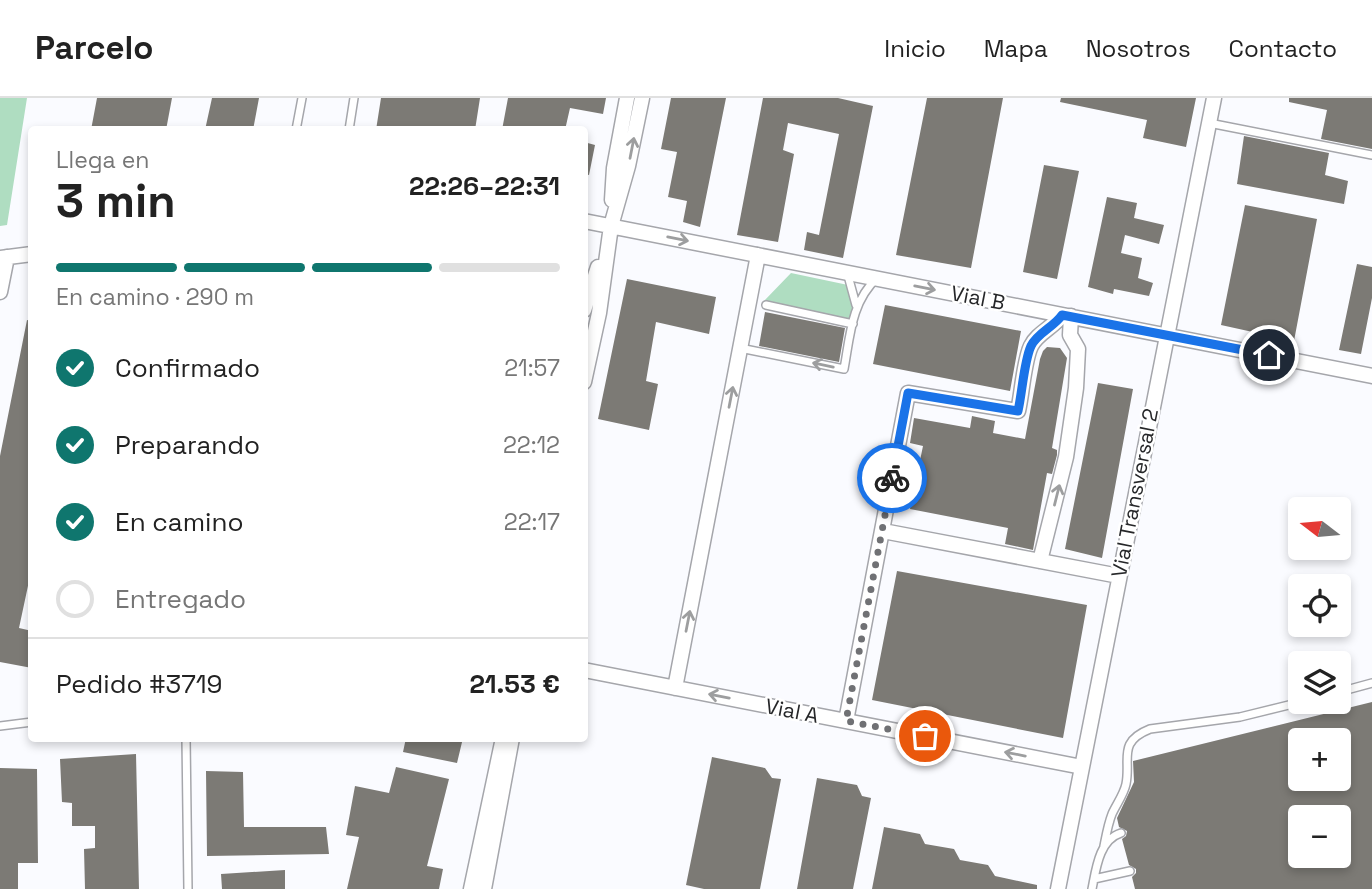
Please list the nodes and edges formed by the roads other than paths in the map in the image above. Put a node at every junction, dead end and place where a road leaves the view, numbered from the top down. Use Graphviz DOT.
graph roads {
  1 [pos="302,98"];
  2 [pos="354,98"];
  3 [pos="627,98"];
  4 [pos="642,98"];
  5 [pos="1214,98"];
  6 [pos="1209,123"];
  7 [pos="297,126"];
  8 [pos="350,126"];
  9 [pos="1372,155"];
  10 [pos="588,222"];
  11 [pos="611,226"];
  12 [pos="28,254"];
  13 [pos="758,255"];
  14 [pos="3,257"];
  15 [pos="847,272"];
  16 [pos="877,278"];
  17 [pos="0,292"];
  18 [pos="588,298"];
  19 [pos="766,305"];
  20 [pos="856,305"];
  21 [pos="1066,315"];
  22 [pos="853,324"];
  23 [pos="1166,334"];
  24 [pos="740,348"];
  25 [pos="588,362"];
  26 [pos="1372,376"];
  27 [pos="883,531"];
  28 [pos="1040,561"];
  29 [pos="1119,576"];
  30 [pos="588,671"];
  31 [pos="1372,684"];
  32 [pos="675,688"];
  33 [pos="1351,689"];
  34 [pos="1288,705"];
  35 [pos="846,721"];
  36 [pos="28,722"];
  37 [pos="0,726"];
  38 [pos="186,742"];
  39 [pos="502,742"];
  40 [pos="511,742"];
  41 [pos="1082,767"];
  42 [pos="1121,833"];
  43 [pos="1104,846"];
  44 [pos="1130,871"];
  45 [pos="1094,879"];
  46 [pos="188,889"];
  47 [pos="471,889"];
  48 [pos="484,889"];
  49 [pos="1058,889"];
  50 [pos="1092,889"];
  1 -- 7 [label="lane"];
  2 -- 8 [label="lane"];
  3 -- 11 [label="street"];
  11 -- 4 [label="street, one-way"];
  5 -- 6 [label="street, Vial Transversal 2"];
  6 -- 9 [label="lane"];
  6 -- 23 [label="street, Vial Transversal 2"];
  10 -- 11 [label="street, Vial B"];
  11 -- 13 [label="street, Vial B, one-way"];
  11 -- 18 [label="street"];
  11 -- 25 [label="street"];
  12 -- 14 [label="street"];
  13 -- 15 [label="street, Vial B"];
  13 -- 24 [label="street"];
  14 -- 17 [label="street"];
  15 -- 16 [label="street, Vial B"];
  15 -- 20 [label="lane"];
  16 -- 20 [label="lane"];
  16 -- 21 [label="street, Vial B, one-way"];
  19 -- 22 [label="lane"];
  20 -- 22 [label="lane"];
  21 -- 23 [label="street, Vial B"];
  21 -- 27 [label="street"];
  28 -- 21 [label="street, one-way"];
  22 -- 24 [label="lane, one-way"];
  23 -- 26 [label="street, Vial B"];
  23 -- 29 [label="street, Vial Transversal 2"];
  32 -- 24 [label="street, one-way"];
  27 -- 28 [label="street"];
  27 -- 35 [label="street"];
  28 -- 29 [label="street"];
  29 -- 41 [label="street, Vial Transversal 2"];
  30 -- 32 [label="street, Vial A"];
  31 -- 33 [label="lane"];
  35 -- 32 [label="street, Vial A, one-way"];
  34 -- 43 [label="lane"];
  41 -- 35 [label="street, Vial A, one-way"];
  36 -- 37 [label="lane"];
  38 -- 46 [label="lane"];
  39 -- 47 [label="street"];
  40 -- 48 [label="street"];
  41 -- 49 [label="street, Vial Transversal 2"];
  42 -- 43 [label="lane"];
  43 -- 45 [label="lane"];
  44 -- 45 [label="lane"];
  45 -- 50 [label="lane"];
}
